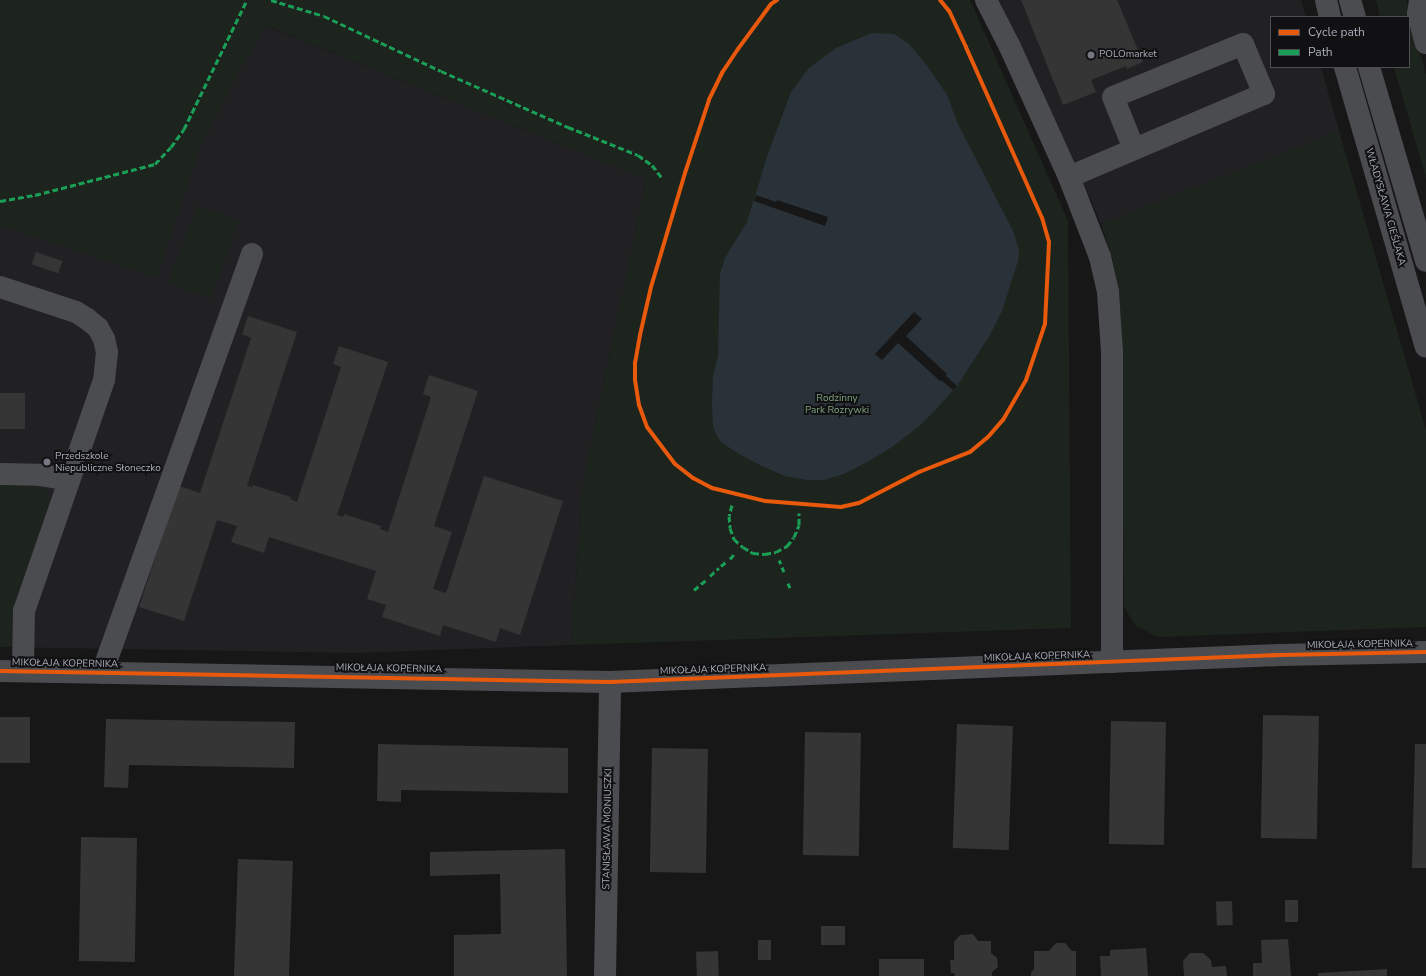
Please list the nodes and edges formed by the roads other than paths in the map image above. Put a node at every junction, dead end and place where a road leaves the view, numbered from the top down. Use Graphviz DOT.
graph roads {
  1 [pos="986,0"];
  2 [pos="1326,0"];
  3 [pos="1350,0"];
  4 [pos="1420,0"];
  5 [pos="1330,16"];
  6 [pos="1355,16"];
  7 [pos="1426,43"];
  8 [pos="1345,68"];
  9 [pos="1369,68"];
  10 [pos="1134,149"];
  11 [pos="1069,177"];
  12 [pos="252,254"];
  13 [pos="1426,261"];
  14 [pos="0,287"];
  15 [pos="1419,296"];
  16 [pos="1425,337"];
  17 [pos="0,474"];
  18 [pos="69,480"];
  19 [pos="1426,652"];
  20 [pos="1112,662"];
  21 [pos="0,671"];
  22 [pos="23,671"];
  23 [pos="102,673"];
  24 [pos="610,682"];
  25 [pos="605,976"];
  1 -- 11 [label="street"];
  2 -- 5 [label="street"];
  3 -- 6 [label="street"];
  4 -- 7 [label="street"];
  8 -- 15 [label="street, WŁADYSŁAWA CIEŚLAKA"];
  9 -- 13 [label="street"];
  10 -- 10 [label="street"];
  10 -- 11 [label="street"];
  11 -- 20 [label="street"];
  12 -- 23 [label="street"];
  14 -- 18 [label="street"];
  15 -- 16 [label="street, WŁADYSŁAWA CIEŚLAKA"];
  17 -- 18 [label="street"];
  18 -- 22 [label="street"];
  19 -- 20 [label="street, MIKOŁAJA KOPERNIKA"];
  20 -- 24 [label="street, MIKOŁAJA KOPERNIKA"];
  21 -- 22 [label="street, MIKOŁAJA KOPERNIKA"];
  22 -- 23 [label="street, MIKOŁAJA KOPERNIKA"];
  23 -- 24 [label="street, MIKOŁAJA KOPERNIKA"];
  24 -- 25 [label="street, STANISŁAWA MONIUSZKI"];
}
